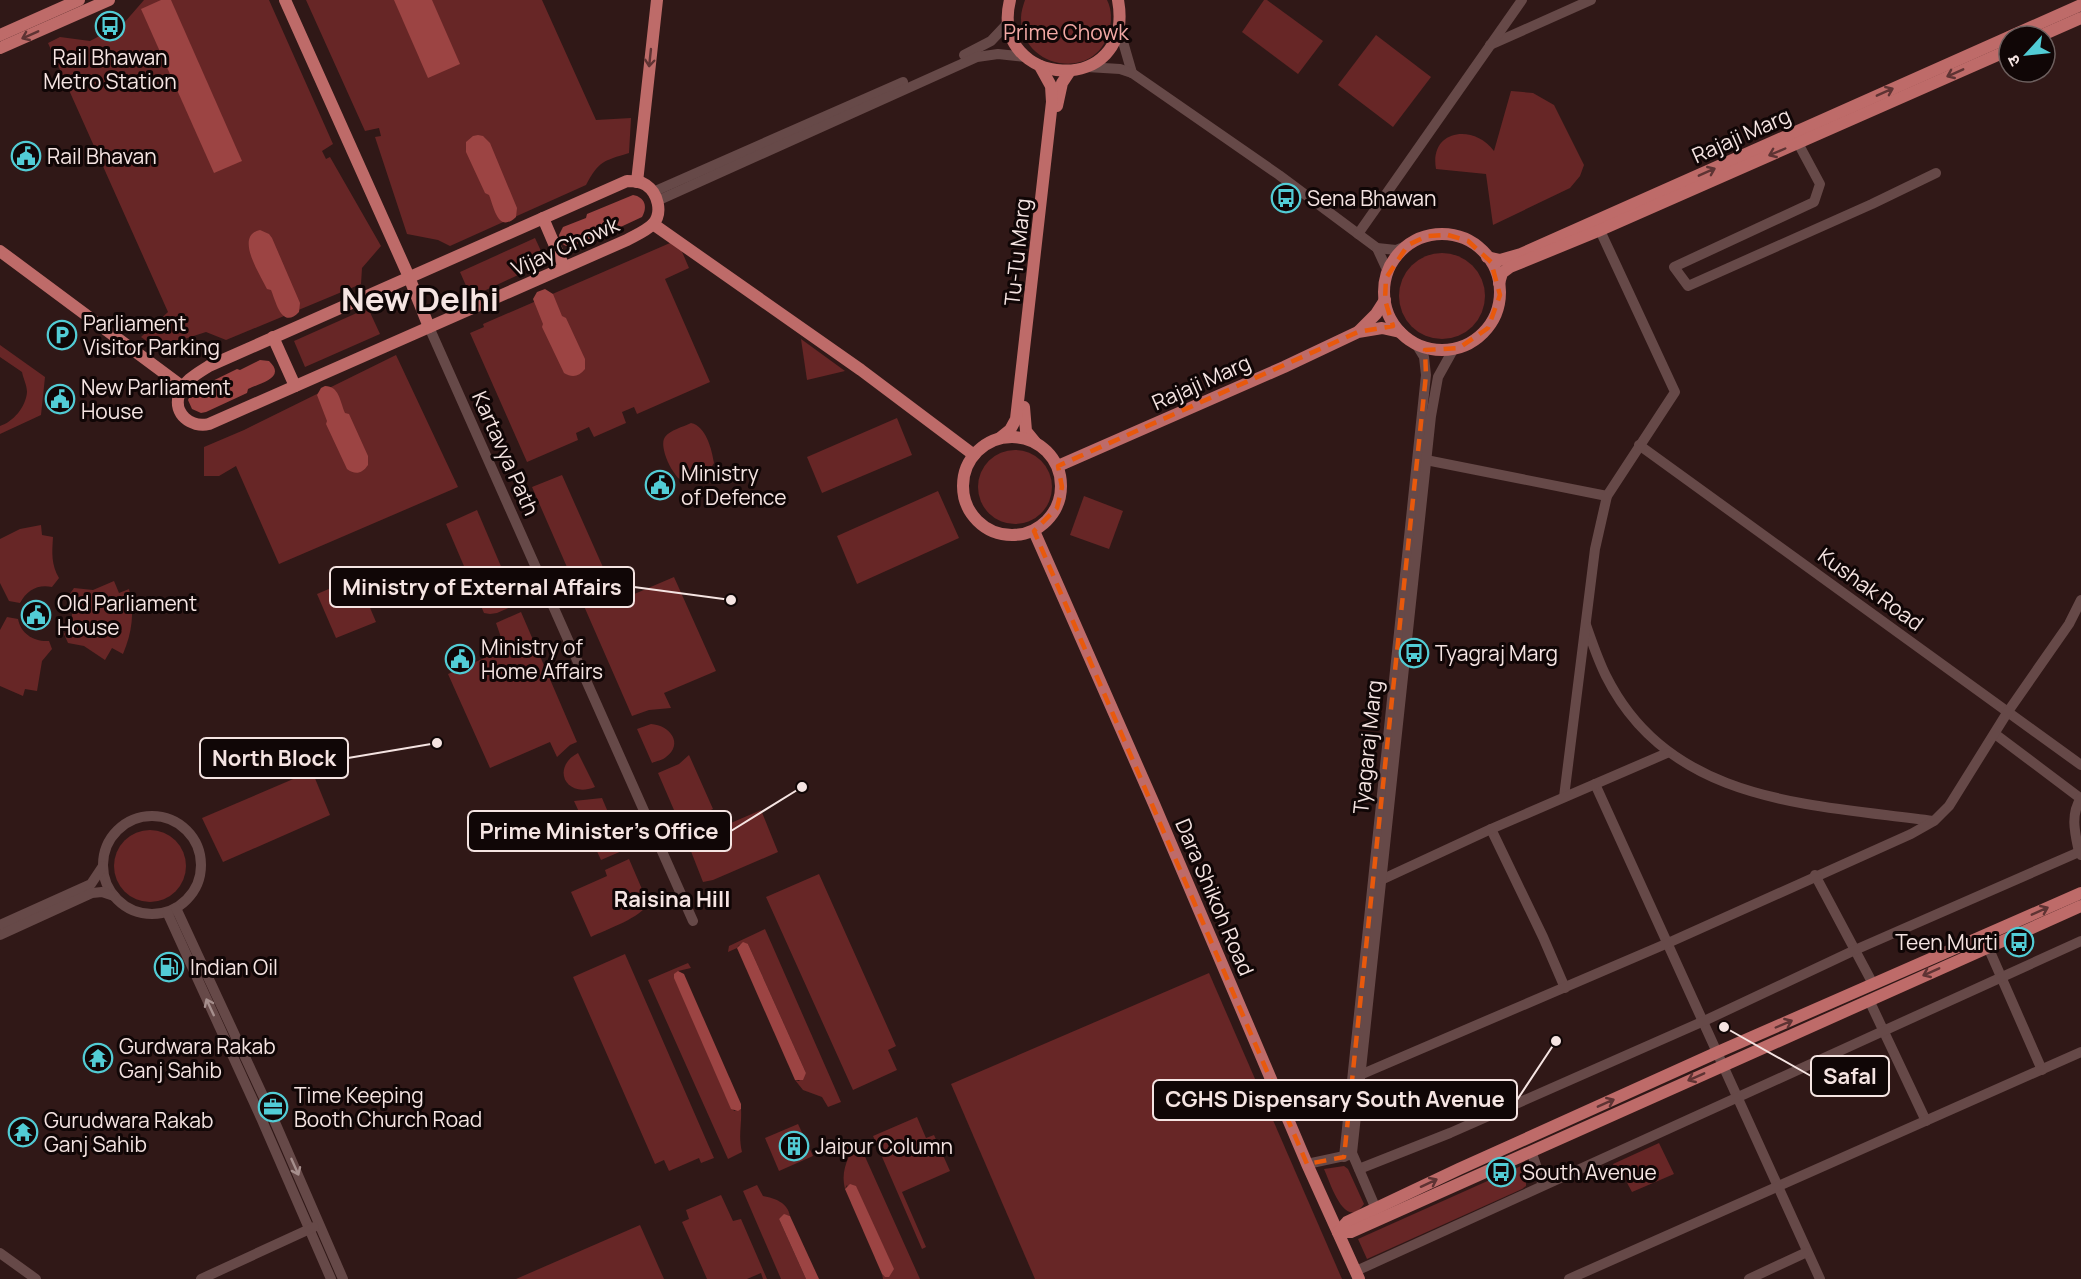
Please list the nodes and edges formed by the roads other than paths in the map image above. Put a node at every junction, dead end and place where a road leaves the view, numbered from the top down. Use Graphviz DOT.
graph roads {
  1 [pos="79,0"];
  2 [pos="109,0"];
  3 [pos="285,0"];
  4 [pos="657,0"];
  5 [pos="1009,0"];
  6 [pos="1118,0"];
  7 [pos="1522,0"];
  8 [pos="1591,0"];
  9 [pos="2079,7"];
  10 [pos="1008,23"];
  11 [pos="2040,24"];
  12 [pos="2056,24"];
  13 [pos="1119,28"];
  14 [pos="0,35"];
  15 [pos="1997,43"];
  16 [pos="1489,45"];
  17 [pos="0,48"];
  18 [pos="1997,55"];
  19 [pos="1026,57"];
  20 [pos="1040,66"];
  21 [pos="1087,67"];
  22 [pos="1070,71"];
  23 [pos="1132,73"];
  24 [pos="1798,143"];
  25 [pos="1936,172"];
  26 [pos="637,182"];
  27 [pos="655,196"];
  28 [pos="543,218"];
  29 [pos="653,224"];
  30 [pos="1598,225"];
  31 [pos="1358,234"];
  32 [pos="1408,245"];
  33 [pos="1377,248"];
  34 [pos="0,251"];
  35 [pos="1487,257"];
  36 [pos="564,267"];
  37 [pos="1388,272"];
  38 [pos="409,277"];
  39 [pos="1499,283"];
  40 [pos="1385,300"];
  41 [pos="429,327"];
  42 [pos="1358,332"];
  43 [pos="1400,332"];
  44 [pos="273,337"];
  45 [pos="1416,344"];
  46 [pos="1453,350"];
  47 [pos="295,386"];
  48 [pos="183,387"];
  49 [pos="1000,438"];
  50 [pos="1035,442"];
  51 [pos="1639,445"];
  52 [pos="974,455"];
  53 [pos="1426,460"];
  54 [pos="1058,466"];
  55 [pos="1607,496"];
  56 [pos="1034,531"];
  57 [pos="2081,600"];
  58 [pos="1585,622"];
  59 [pos="2007,713"];
  60 [pos="1995,734"];
  61 [pos="1667,753"];
  62 [pos="2081,765"];
  63 [pos="1595,784"];
  64 [pos="1564,798"];
  65 [pos="2081,798"];
  66 [pos="1934,821"];
  67 [pos="1491,829"];
  68 [pos="2080,853"];
  69 [pos="103,866"];
  70 [pos="1815,876"];
  71 [pos="1381,880"];
  72 [pos="2081,893"];
  73 [pos="114,896"];
  74 [pos="2081,906"];
  75 [pos="171,910"];
  76 [pos="693,921"];
  77 [pos="0,925"];
  78 [pos="0,935"];
  79 [pos="2081,941"];
  80 [pos="1668,943"];
  81 [pos="1988,947"];
  82 [pos="1855,950"];
  83 [pos="2002,978"];
  84 [pos="1873,984"];
  85 [pos="1565,988"];
  86 [pos="1869,1000"];
  87 [pos="1704,1021"];
  88 [pos="1884,1031"];
  89 [pos="1718,1052"];
  90 [pos="2081,1052"];
  91 [pos="1724,1065"];
  92 [pos="2042,1070"];
  93 [pos="1360,1075"];
  94 [pos="1738,1097"];
  95 [pos="1926,1121"];
  96 [pos="1532,1151"];
  97 [pos="1348,1155"];
  98 [pos="1307,1164"];
  99 [pos="1359,1169"];
  100 [pos="1543,1185"];
  101 [pos="1779,1187"];
  102 [pos="1378,1214"];
  103 [pos="314,1227"];
  104 [pos="1338,1232"];
  105 [pos="1807,1251"];
  106 [pos="0,1253"];
  107 [pos="1358,1275"];
  108 [pos="36,1279"];
  109 [pos="201,1279"];
  110 [pos="331,1279"];
  111 [pos="343,1279"];
  112 [pos="1569,1279"];
  113 [pos="1749,1279"];
  114 [pos="1820,1279"];
  1 -- 14 [label="main road"];
  2 -- 17 [label="main road, one-way"];
  3 -- 38 [label="main road, Kartavya Path"];
  4 -- 26 [label="main road, one-way"];
  5 -- 10 [label="main road"];
  6 -- 13 [label="main road"];
  7 -- 16 [label="street"];
  8 -- 16 [label="street"];
  9 -- 11 [label="main road, Rajaji Marg"];
  9 -- 12 [label="main road, Rajaji Marg"];
  10 -- 19 [label="main road"];
  10 -- 27 [label="street"];
  13 -- 21 [label="main road"];
  13 -- 23 [label="street"];
  30 -- 15 [label="main road, Rajaji Marg, one-way"];
  16 -- 31 [label="street"];
  18 -- 24 [label="main road, Rajaji Marg, one-way"];
  19 -- 20 [label="main road"];
  19 -- 27 [label="street"];
  20 -- 22 [label="main road"];
  20 -- 49 [label="main road, Tu-Tu Marg"];
  21 -- 22 [label="main road"];
  21 -- 23 [label="street"];
  22 -- 50 [label="main road, Tu-Tu Marg"];
  23 -- 31 [label="street"];
  24 -- 25 [label="street"];
  24 -- 30 [label="main road, Rajaji Marg, one-way"];
  26 -- 27 [label="main road"];
  26 -- 28 [label="main road, Vijay Chowk"];
  27 -- 29 [label="main road"];
  28 -- 36 [label="main road"];
  28 -- 38 [label="main road, Vijay Chowk"];
  29 -- 36 [label="main road, Vijay Chowk"];
  29 -- 52 [label="main road"];
  30 -- 35 [label="main road, Rajaji Marg"];
  30 -- 39 [label="main road, Rajaji Marg"];
  30 -- 51 [label="street"];
  31 -- 33 [label="street"];
  32 -- 33 [label="street"];
  32 -- 35 [label="main road"];
  32 -- 37 [label="main road"];
  33 -- 37 [label="street"];
  34 -- 48 [label="main road"];
  35 -- 39 [label="main road"];
  36 -- 41 [label="main road, Vijay Chowk"];
  37 -- 40 [label="main road"];
  38 -- 41 [label="main road, Kartavya Path"];
  38 -- 44 [label="main road, Vijay Chowk"];
  39 -- 46 [label="main road"];
  40 -- 42 [label="main road, Rajaji Marg"];
  40 -- 43 [label="main road"];
  41 -- 47 [label="main road, Vijay Chowk"];
  41 -- 76 [label="street, Kartavya Path"];
  42 -- 43 [label="main road, Rajaji Marg"];
  42 -- 54 [label="main road, Rajaji Marg"];
  43 -- 45 [label="main road"];
  44 -- 47 [label="main road"];
  44 -- 48 [label="main road, Vijay Chowk"];
  45 -- 46 [label="main road"];
  45 -- 97 [label="street, Tyagaraj Marg"];
  46 -- 53 [label="street, Tyagaraj Marg"];
  47 -- 48 [label="main road, Vijay Chowk"];
  49 -- 50 [label="main road"];
  49 -- 52 [label="main road"];
  50 -- 54 [label="main road"];
  51 -- 55 [label="street"];
  51 -- 59 [label="street, Kushak Road"];
  52 -- 56 [label="main road"];
  53 -- 55 [label="street"];
  53 -- 71 [label="street, Tyagaraj Marg"];
  54 -- 56 [label="main road"];
  55 -- 58 [label="street"];
  56 -- 98 [label="main road, Dara Shikoh Road"];
  57 -- 59 [label="street"];
  58 -- 61 [label="street"];
  58 -- 64 [label="street"];
  59 -- 60 [label="street"];
  59 -- 62 [label="street, Kushak Road"];
  60 -- 65 [label="street"];
  60 -- 66 [label="street"];
  61 -- 63 [label="street"];
  61 -- 66 [label="street"];
  63 -- 64 [label="street"];
  63 -- 80 [label="street"];
  64 -- 67 [label="street"];
  65 -- 68 [label="street"];
  66 -- 70 [label="street"];
  67 -- 71 [label="street"];
  67 -- 85 [label="street"];
  68 -- 82 [label="street"];
  69 -- 73 [label="street"];
  69 -- 75 [label="street"];
  69 -- 77 [label="street"];
  70 -- 80 [label="street"];
  70 -- 82 [label="street"];
  71 -- 93 [label="street, Tyagaraj Marg"];
  84 -- 72 [label="main road, one-way"];
  73 -- 75 [label="street"];
  73 -- 78 [label="street"];
  74 -- 81 [label="main road"];
  75 -- 103 [label="street"];
  79 -- 83 [label="street"];
  80 -- 85 [label="street"];
  80 -- 87 [label="street"];
  81 -- 83 [label="street"];
  81 -- 86 [label="main road, one-way"];
  82 -- 84 [label="street"];
  82 -- 87 [label="street"];
  83 -- 88 [label="street"];
  83 -- 92 [label="street"];
  89 -- 84 [label="main road, one-way"];
  85 -- 93 [label="street"];
  86 -- 88 [label="street"];
  86 -- 91 [label="main road"];
  87 -- 89 [label="street"];
  87 -- 99 [label="street"];
  88 -- 94 [label="street"];
  88 -- 95 [label="street"];
  89 -- 91 [label="street"];
  102 -- 89 [label="main road, one-way"];
  90 -- 92 [label="street"];
  91 -- 94 [label="street"];
  91 -- 96 [label="main road, one-way"];
  92 -- 95 [label="street"];
  93 -- 97 [label="street, Tyagaraj Marg"];
  94 -- 100 [label="street"];
  94 -- 101 [label="street"];
  95 -- 101 [label="street"];
  96 -- 100 [label="street"];
  96 -- 102 [label="main road"];
  97 -- 98 [label="street"];
  97 -- 99 [label="street, Tyagaraj Marg"];
  98 -- 104 [label="main road, Dara Shikoh Road"];
  99 -- 102 [label="street, Tyagaraj Marg"];
  100 -- 107 [label="street"];
  101 -- 105 [label="street"];
  101 -- 112 [label="street"];
  102 -- 104 [label="main road"];
  103 -- 109 [label="street"];
  103 -- 110 [label="street"];
  103 -- 111 [label="street"];
  104 -- 107 [label="main road, Dara Shikoh Road"];
  105 -- 113 [label="street"];
  105 -- 114 [label="street"];
  106 -- 108 [label="street"];
}
